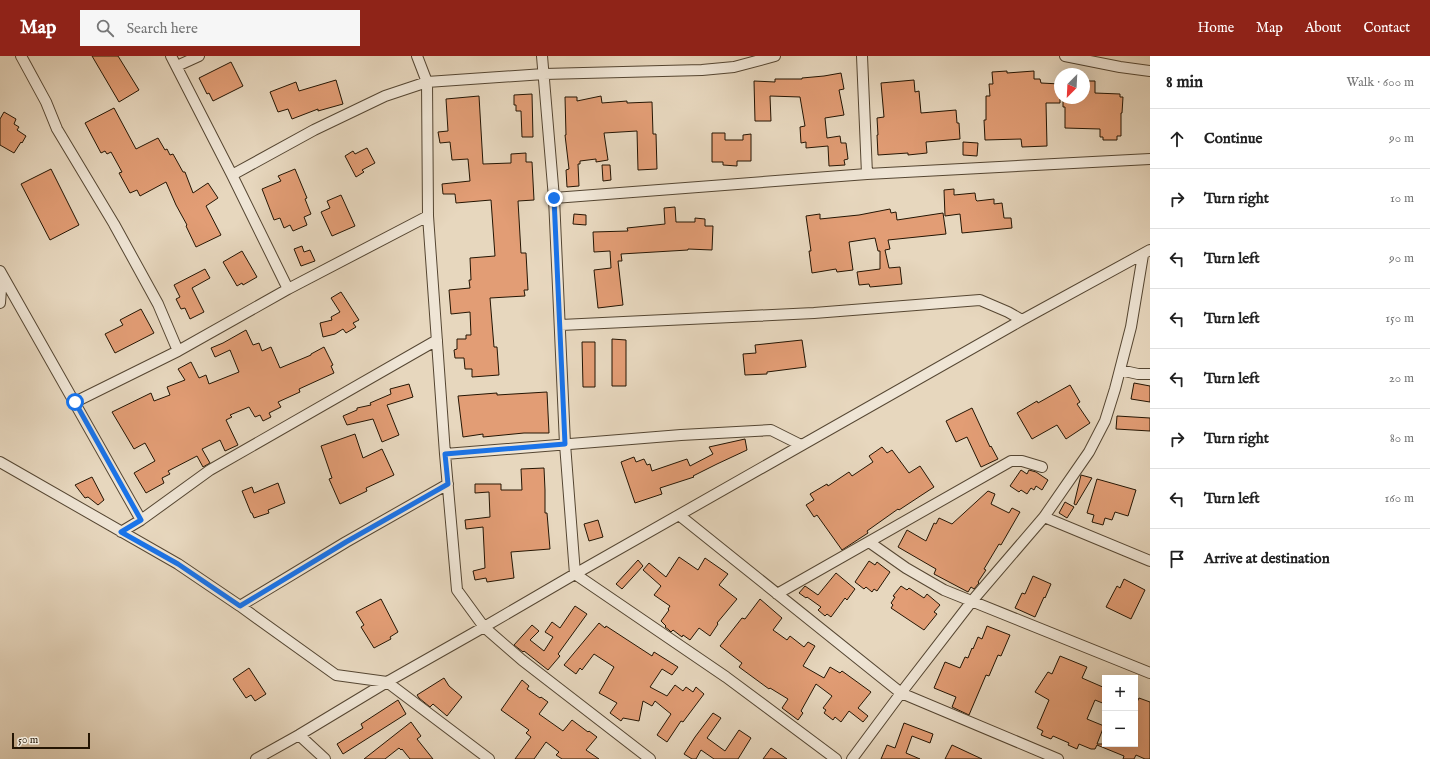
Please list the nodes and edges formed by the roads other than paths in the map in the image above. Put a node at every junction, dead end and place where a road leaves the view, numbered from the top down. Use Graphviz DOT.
graph roads {
  1 [pos="21,56"];
  2 [pos="171,56"];
  3 [pos="199,56"];
  4 [pos="417,56"];
  5 [pos="542,56"];
  6 [pos="775,56"];
  7 [pos="862,56"];
  8 [pos="1065,56"];
  9 [pos="758,58"];
  10 [pos="177,66"];
  11 [pos="1150,71"];
  12 [pos="544,74"];
  13 [pos="427,82"];
  14 [pos="1150,159"];
  15 [pos="867,174"];
  16 [pos="232,175"];
  17 [pos="554,198"];
  18 [pos="428,216"];
  19 [pos="1146,253"];
  20 [pos="1,273"];
  21 [pos="288,288"];
  22 [pos="0,303"];
  23 [pos="1022,320"];
  24 [pos="561,325"];
  25 [pos="437,340"];
  26 [pos="178,352"];
  27 [pos="1120,370"];
  28 [pos="1150,374"];
  29 [pos="75,402"];
  30 [pos="565,444"];
  31 [pos="801,446"];
  32 [pos="445,454"];
  33 [pos="0,462"];
  34 [pos="1042,467"];
  35 [pos="448,484"];
  36 [pos="679,515"];
  37 [pos="1044,517"];
  38 [pos="141,520"];
  39 [pos="121,532"];
  40 [pos="869,542"];
  41 [pos="1150,561"];
  42 [pos="575,574"];
  43 [pos="777,594"];
  44 [pos="972,601"];
  45 [pos="240,606"];
  46 [pos="484,627"];
  47 [pos="1150,674"];
  48 [pos="387,682"];
  49 [pos="901,693"];
  50 [pos="299,736"];
  51 [pos="256,759"];
  52 [pos="325,759"];
  53 [pos="489,759"];
  54 [pos="650,759"];
  55 [pos="836,759"];
  56 [pos="852,759"];
  57 [pos="1058,759"];
  1 -- 26 [label="street"];
  2 -- 10 [label="street"];
  3 -- 10 [label="street"];
  4 -- 13 [label="street"];
  5 -- 12 [label="street"];
  6 -- 9 [label="street"];
  7 -- 15 [label="street"];
  8 -- 11 [label="street"];
  9 -- 12 [label="street"];
  10 -- 16 [label="street"];
  12 -- 13 [label="street"];
  12 -- 17 [label="street"];
  13 -- 16 [label="street"];
  13 -- 18 [label="street"];
  14 -- 15 [label="street"];
  15 -- 17 [label="street"];
  16 -- 21 [label="street"];
  17 -- 24 [label="street"];
  18 -- 21 [label="street"];
  18 -- 25 [label="street"];
  19 -- 23 [label="street"];
  19 -- 27 [label="street"];
  20 -- 22 [label="street"];
  20 -- 29 [label="street"];
  21 -- 26 [label="street"];
  23 -- 24 [label="street"];
  23 -- 31 [label="street"];
  24 -- 30 [label="street"];
  25 -- 32 [label="street"];
  25 -- 38 [label="street"];
  26 -- 29 [label="street"];
  27 -- 28 [label="street"];
  27 -- 37 [label="street"];
  29 -- 38 [label="street"];
  30 -- 31 [label="street"];
  30 -- 32 [label="street"];
  30 -- 42 [label="street"];
  31 -- 36 [label="street"];
  32 -- 35 [label="street"];
  33 -- 39 [label="street"];
  34 -- 40 [label="street"];
  35 -- 45 [label="street"];
  35 -- 46 [label="street"];
  36 -- 42 [label="street"];
  36 -- 43 [label="street"];
  37 -- 41 [label="street"];
  37 -- 44 [label="street"];
  38 -- 39 [label="street"];
  39 -- 45 [label="street"];
  40 -- 43 [label="street"];
  40 -- 44 [label="street"];
  42 -- 46 [label="street"];
  42 -- 55 [label="street"];
  43 -- 49 [label="street"];
  44 -- 47 [label="street"];
  44 -- 49 [label="street"];
  45 -- 48 [label="street"];
  46 -- 48 [label="street"];
  46 -- 54 [label="street"];
  48 -- 50 [label="street"];
  48 -- 53 [label="street"];
  49 -- 56 [label="street"];
  49 -- 57 [label="street"];
  50 -- 51 [label="street"];
  50 -- 52 [label="street"];
}
